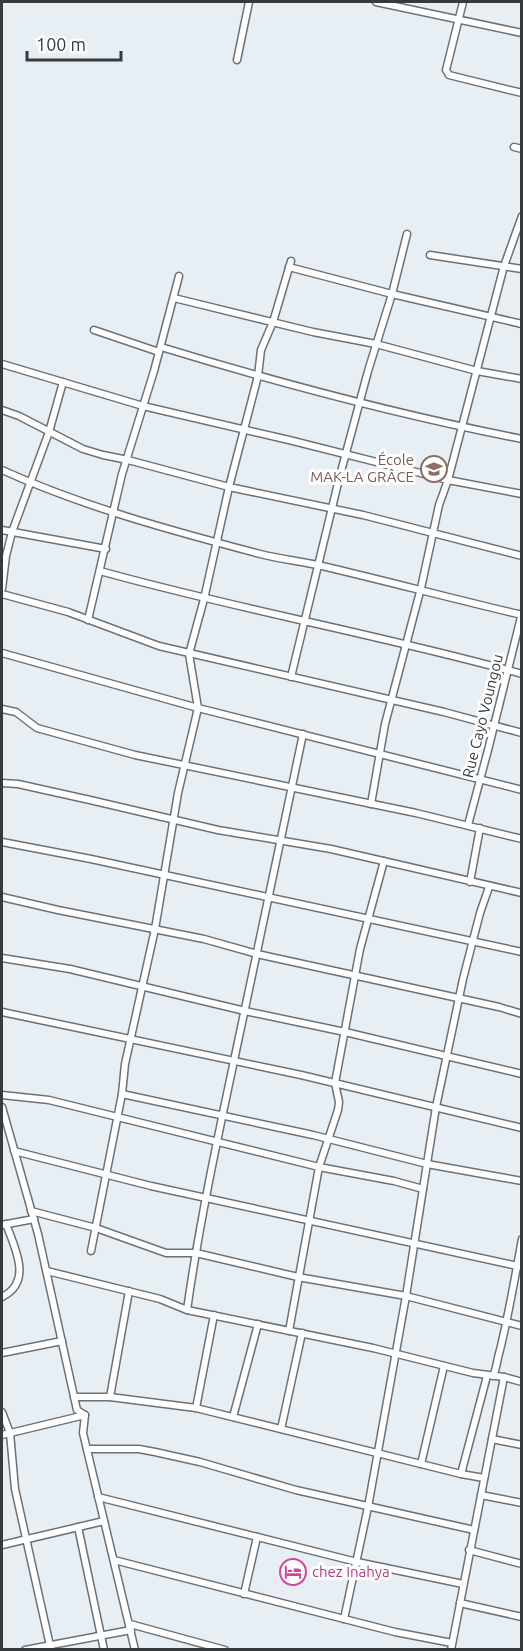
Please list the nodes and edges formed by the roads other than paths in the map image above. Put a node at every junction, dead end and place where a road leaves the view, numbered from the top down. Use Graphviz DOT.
graph roads {
  1 [pos="249,2"];
  2 [pos="376,2"];
  3 [pos="463,2"];
  4 [pos="457,19"];
  5 [pos="522,33"];
  6 [pos="237,60"];
  7 [pos="522,93"];
  8 [pos="514,147"];
  9 [pos="522,149"];
  10 [pos="522,216"];
  11 [pos="407,234"];
  12 [pos="430,255"];
  13 [pos="504,266"];
  14 [pos="522,269"];
  15 [pos="179,276"];
  16 [pos="392,294"];
  17 [pos="174,298"];
  18 [pos="491,318"];
  19 [pos="273,322"];
  20 [pos="522,324"];
  21 [pos="94,330"];
  22 [pos="376,344"];
  23 [pos="160,349"];
  24 [pos="2,364"];
  25 [pos="477,371"];
  26 [pos="258,376"];
  27 [pos="522,379"];
  28 [pos="63,382"];
  29 [pos="360,402"];
  30 [pos="143,406"];
  31 [pos="2,410"];
  32 [pos="462,428"];
  33 [pos="245,430"];
  34 [pos="49,432"];
  35 [pos="522,440"];
  36 [pos="345,456"];
  37 [pos="128,460"];
  38 [pos="2,470"];
  39 [pos="448,480"];
  40 [pos="29,482"];
  41 [pos="229,487"];
  42 [pos="522,494"];
  43 [pos="332,509"];
  44 [pos="115,513"];
  45 [pos="2,530"];
  46 [pos="12,532"];
  47 [pos="433,534"];
  48 [pos="217,541"];
  49 [pos="106,549"];
  50 [pos="522,556"];
  51 [pos="318,565"];
  52 [pos="100,571"];
  53 [pos="2,589"];
  54 [pos="420,591"];
  55 [pos="2,594"];
  56 [pos="204,599"];
  57 [pos="521,614"];
  58 [pos="88,620"];
  59 [pos="304,621"];
  60 [pos="406,645"];
  61 [pos="2,653"];
  62 [pos="189,654"];
  63 [pos="507,670"];
  64 [pos="522,674"];
  65 [pos="291,676"];
  66 [pos="392,700"];
  67 [pos="198,708"];
  68 [pos="2,709"];
  69 [pos="494,727"];
  70 [pos="522,733"];
  71 [pos="303,734"];
  72 [pos="380,754"];
  73 [pos="186,766"];
  74 [pos="480,779"];
  75 [pos="2,783"];
  76 [pos="292,786"];
  77 [pos="522,790"];
  78 [pos="371,804"];
  79 [pos="175,820"];
  80 [pos="468,825"];
  81 [pos="480,828"];
  82 [pos="522,839"];
  83 [pos="280,841"];
  84 [pos="2,842"];
  85 [pos="384,861"];
  86 [pos="165,875"];
  87 [pos="470,882"];
  88 [pos="489,887"];
  89 [pos="522,893"];
  90 [pos="2,897"];
  91 [pos="268,898"];
  92 [pos="369,919"];
  93 [pos="155,929"];
  94 [pos="473,942"];
  95 [pos="522,952"];
  96 [pos="257,954"];
  97 [pos="2,958"];
  98 [pos="356,975"];
  99 [pos="142,987"];
  100 [pos="459,998"];
  101 [pos="245,1011"];
  102 [pos="2,1012"];
  103 [pos="522,1014"];
  104 [pos="345,1032"];
  105 [pos="130,1038"];
  106 [pos="447,1056"];
  107 [pos="234,1060"];
  108 [pos="522,1074"];
  109 [pos="335,1083"];
  110 [pos="122,1094"];
  111 [pos="2,1095"];
  112 [pos="2,1107"];
  113 [pos="436,1107"];
  114 [pos="117,1117"];
  115 [pos="222,1117"];
  116 [pos="3,1118"];
  117 [pos="522,1128"];
  118 [pos="328,1139"];
  119 [pos="217,1142"];
  120 [pos="14,1151"];
  121 [pos="427,1164"];
  122 [pos="320,1167"];
  123 [pos="106,1175"];
  124 [pos="522,1181"];
  125 [pos="423,1189"];
  126 [pos="207,1196"];
  127 [pos="32,1211"];
  128 [pos="310,1219"];
  129 [pos="34,1220"];
  130 [pos="4,1225"];
  131 [pos="96,1228"];
  132 [pos="522,1239"];
  133 [pos="415,1243"];
  134 [pos="91,1251"];
  135 [pos="196,1253"];
  136 [pos="519,1267"];
  137 [pos="47,1271"];
  138 [pos="298,1277"];
  139 [pos="129,1291"];
  140 [pos="406,1296"];
  141 [pos="2,1297"];
  142 [pos="187,1310"];
  143 [pos="214,1315"];
  144 [pos="508,1322"];
  145 [pos="258,1324"];
  146 [pos="522,1326"];
  147 [pos="290,1331"];
  148 [pos="302,1333"];
  149 [pos="62,1341"];
  150 [pos="2,1353"];
  151 [pos="396,1353"];
  152 [pos="444,1366"];
  153 [pos="490,1376"];
  154 [pos="504,1377"];
  155 [pos="522,1382"];
  156 [pos="74,1397"];
  157 [pos="110,1397"];
  158 [pos="196,1408"];
  159 [pos="2,1412"];
  160 [pos="85,1415"];
  161 [pos="233,1417"];
  162 [pos="281,1429"];
  163 [pos="10,1433"];
  164 [pos="2,1435"];
  165 [pos="492,1439"];
  166 [pos="522,1445"];
  167 [pos="87,1449"];
  168 [pos="378,1453"];
  169 [pos="421,1464"];
  170 [pos="461,1474"];
  171 [pos="484,1478"];
  172 [pos="481,1495"];
  173 [pos="99,1497"];
  174 [pos="522,1503"];
  175 [pos="368,1507"];
  176 [pos="104,1521"];
  177 [pos="78,1527"];
  178 [pos="474,1530"];
  179 [pos="258,1537"];
  180 [pos="27,1539"];
  181 [pos="2,1545"];
  182 [pos="469,1550"];
  183 [pos="114,1560"];
  184 [pos="357,1562"];
  185 [pos="522,1564"];
  186 [pos="463,1584"];
  187 [pos="244,1594"];
  188 [pos="460,1603"];
  189 [pos="522,1617"];
  190 [pos="344,1618"];
  191 [pos="130,1627"];
  192 [pos="101,1635"];
  193 [pos="451,1646"];
  194 [pos="50,1647"];
  195 [pos="25,1650"];
  196 [pos="104,1650"];
  197 [pos="135,1650"];
  198 [pos="225,1650"];
  1 -- 6 [label="street"];
  2 -- 4 [label="street"];
  3 -- 4 [label="street"];
  4 -- 5 [label="street"];
  4 -- 7 [label="street"];
  8 -- 9 [label="street"];
  10 -- 13 [label="street"];
  11 -- 16 [label="street"];
  12 -- 13 [label="street"];
  13 -- 14 [label="street"];
  13 -- 18 [label="street"];
  15 -- 17 [label="street"];
  16 -- 18 [label="street"];
  16 -- 19 [label="street"];
  16 -- 22 [label="street"];
  17 -- 19 [label="street"];
  17 -- 23 [label="street"];
  18 -- 20 [label="street"];
  18 -- 25 [label="street"];
  19 -- 22 [label="street"];
  19 -- 26 [label="street"];
  21 -- 23 [label="street"];
  22 -- 25 [label="street"];
  22 -- 29 [label="street"];
  23 -- 26 [label="street"];
  23 -- 30 [label="street"];
  24 -- 28 [label="street"];
  25 -- 27 [label="street"];
  25 -- 32 [label="street"];
  26 -- 29 [label="street"];
  26 -- 33 [label="street"];
  28 -- 30 [label="street"];
  28 -- 34 [label="street"];
  29 -- 32 [label="street"];
  29 -- 36 [label="street"];
  30 -- 33 [label="street"];
  30 -- 37 [label="street"];
  31 -- 34 [label="street"];
  32 -- 35 [label="street"];
  32 -- 39 [label="street"];
  33 -- 36 [label="street"];
  33 -- 41 [label="street"];
  34 -- 37 [label="street"];
  34 -- 40 [label="street"];
  36 -- 39 [label="street"];
  36 -- 43 [label="street"];
  37 -- 41 [label="street"];
  37 -- 44 [label="street"];
  38 -- 40 [label="street"];
  39 -- 42 [label="street"];
  39 -- 47 [label="street"];
  40 -- 44 [label="street"];
  40 -- 46 [label="street"];
  41 -- 43 [label="street"];
  41 -- 48 [label="street"];
  43 -- 47 [label="street"];
  43 -- 51 [label="street"];
  44 -- 48 [label="street"];
  44 -- 49 [label="street"];
  45 -- 46 [label="street"];
  46 -- 49 [label="street"];
  46 -- 53 [label="street"];
  47 -- 50 [label="street"];
  47 -- 54 [label="street"];
  48 -- 51 [label="street"];
  48 -- 56 [label="street"];
  49 -- 52 [label="street"];
  51 -- 54 [label="street"];
  51 -- 59 [label="street"];
  52 -- 56 [label="street"];
  52 -- 58 [label="street"];
  54 -- 57 [label="street"];
  54 -- 60 [label="street"];
  55 -- 58 [label="street"];
  56 -- 59 [label="street"];
  56 -- 62 [label="street"];
  57 -- 63 [label="street, Rue Cayo Voungou"];
  58 -- 62 [label="street"];
  59 -- 60 [label="street"];
  59 -- 65 [label="street"];
  60 -- 63 [label="street"];
  60 -- 66 [label="street"];
  61 -- 67 [label="street"];
  62 -- 65 [label="street"];
  62 -- 67 [label="street"];
  63 -- 64 [label="street"];
  63 -- 69 [label="street, Rue Cayo Voungou"];
  65 -- 66 [label="street"];
  66 -- 69 [label="street"];
  66 -- 72 [label="street"];
  67 -- 71 [label="street"];
  67 -- 73 [label="street"];
  68 -- 73 [label="street"];
  69 -- 70 [label="street"];
  69 -- 74 [label="street, Rue Cayo Voungou"];
  71 -- 72 [label="street"];
  71 -- 76 [label="street"];
  72 -- 74 [label="street"];
  72 -- 78 [label="street"];
  73 -- 76 [label="street"];
  73 -- 79 [label="street"];
  74 -- 77 [label="street"];
  74 -- 80 [label="street, Rue Cayo Voungou"];
  75 -- 79 [label="street"];
  76 -- 78 [label="street"];
  76 -- 83 [label="street"];
  78 -- 80 [label="street"];
  79 -- 83 [label="street"];
  79 -- 86 [label="street"];
  80 -- 81 [label="street"];
  81 -- 82 [label="street"];
  81 -- 87 [label="street"];
  83 -- 85 [label="street"];
  83 -- 91 [label="street"];
  84 -- 86 [label="street"];
  85 -- 87 [label="street"];
  85 -- 92 [label="street"];
  86 -- 91 [label="street"];
  86 -- 93 [label="street"];
  87 -- 88 [label="street"];
  88 -- 89 [label="street"];
  88 -- 94 [label="street"];
  90 -- 93 [label="street"];
  91 -- 92 [label="street"];
  91 -- 96 [label="street"];
  92 -- 94 [label="street"];
  92 -- 98 [label="street"];
  93 -- 96 [label="street"];
  93 -- 99 [label="street"];
  94 -- 95 [label="street"];
  94 -- 100 [label="street"];
  96 -- 98 [label="street"];
  96 -- 101 [label="street"];
  97 -- 99 [label="street"];
  98 -- 100 [label="street"];
  98 -- 104 [label="street"];
  99 -- 101 [label="street"];
  99 -- 105 [label="street"];
  100 -- 103 [label="street"];
  100 -- 106 [label="street"];
  101 -- 104 [label="street"];
  101 -- 107 [label="street"];
  102 -- 105 [label="street"];
  104 -- 106 [label="street"];
  104 -- 109 [label="street"];
  105 -- 107 [label="street"];
  105 -- 110 [label="street"];
  106 -- 108 [label="street"];
  106 -- 113 [label="street"];
  107 -- 109 [label="street"];
  107 -- 115 [label="street"];
  109 -- 113 [label="street"];
  109 -- 118 [label="street"];
  110 -- 114 [label="street"];
  110 -- 115 [label="street"];
  111 -- 114 [label="street"];
  112 -- 116 [label="street"];
  113 -- 117 [label="street"];
  113 -- 121 [label="street"];
  114 -- 119 [label="street"];
  114 -- 123 [label="street"];
  115 -- 118 [label="street"];
  115 -- 119 [label="street"];
  116 -- 120 [label="street"];
  118 -- 121 [label="street"];
  118 -- 122 [label="street"];
  119 -- 122 [label="street"];
  119 -- 126 [label="street"];
  120 -- 123 [label="street"];
  120 -- 127 [label="street"];
  121 -- 124 [label="street"];
  121 -- 125 [label="street"];
  122 -- 125 [label="street"];
  122 -- 128 [label="street"];
  123 -- 126 [label="street"];
  123 -- 131 [label="street"];
  125 -- 133 [label="street"];
  126 -- 128 [label="street"];
  126 -- 135 [label="street"];
  127 -- 129 [label="street"];
  127 -- 131 [label="street"];
  128 -- 133 [label="street"];
  128 -- 138 [label="street"];
  129 -- 130 [label="street"];
  129 -- 137 [label="street"];
  130 -- 141 [label="street"];
  131 -- 134 [label="street"];
  131 -- 135 [label="street"];
  132 -- 136 [label="street"];
  133 -- 136 [label="street"];
  133 -- 140 [label="street"];
  135 -- 138 [label="street"];
  135 -- 142 [label="street"];
  136 -- 144 [label="street"];
  137 -- 139 [label="street"];
  137 -- 149 [label="street"];
  138 -- 140 [label="street"];
  138 -- 147 [label="street"];
  139 -- 142 [label="street"];
  139 -- 157 [label="street"];
  140 -- 144 [label="street"];
  140 -- 151 [label="street"];
  142 -- 143 [label="street"];
  143 -- 145 [label="street"];
  143 -- 158 [label="street"];
  144 -- 146 [label="street"];
  144 -- 153 [label="street"];
  145 -- 147 [label="street"];
  145 -- 161 [label="street"];
  147 -- 148 [label="street"];
  148 -- 151 [label="street"];
  148 -- 162 [label="street"];
  149 -- 150 [label="street"];
  149 -- 156 [label="street"];
  151 -- 152 [label="street"];
  151 -- 168 [label="street"];
  152 -- 153 [label="street"];
  152 -- 169 [label="street"];
  153 -- 154 [label="street"];
  153 -- 170 [label="street"];
  154 -- 155 [label="street"];
  154 -- 165 [label="street"];
  156 -- 157 [label="street"];
  156 -- 160 [label="street"];
  157 -- 158 [label="street"];
  158 -- 161 [label="street"];
  159 -- 163 [label="street"];
  160 -- 163 [label="street"];
  160 -- 167 [label="street"];
  161 -- 162 [label="street"];
  162 -- 168 [label="street"];
  163 -- 164 [label="street"];
  163 -- 180 [label="street"];
  165 -- 166 [label="street"];
  165 -- 171 [label="street"];
  167 -- 173 [label="street"];
  167 -- 175 [label="street"];
  168 -- 169 [label="street"];
  168 -- 175 [label="street"];
  169 -- 170 [label="street"];
  170 -- 171 [label="street"];
  171 -- 172 [label="street"];
  172 -- 174 [label="street"];
  172 -- 178 [label="street"];
  173 -- 176 [label="street"];
  173 -- 179 [label="street"];
  175 -- 178 [label="street"];
  175 -- 184 [label="street"];
  176 -- 177 [label="street"];
  176 -- 183 [label="street"];
  177 -- 180 [label="street"];
  177 -- 192 [label="street"];
  178 -- 182 [label="street"];
  179 -- 184 [label="street"];
  179 -- 187 [label="street"];
  180 -- 181 [label="street"];
  180 -- 194 [label="street"];
  182 -- 185 [label="street"];
  182 -- 186 [label="street"];
  183 -- 187 [label="street"];
  183 -- 191 [label="street"];
  184 -- 186 [label="street"];
  184 -- 190 [label="street"];
  186 -- 188 [label="street"];
  187 -- 190 [label="street"];
  188 -- 189 [label="street"];
  188 -- 193 [label="street"];
  190 -- 193 [label="street"];
  191 -- 192 [label="street"];
  191 -- 197 [label="street"];
  191 -- 198 [label="street"];
  192 -- 194 [label="street"];
  192 -- 196 [label="street"];
  194 -- 195 [label="street"];
}
